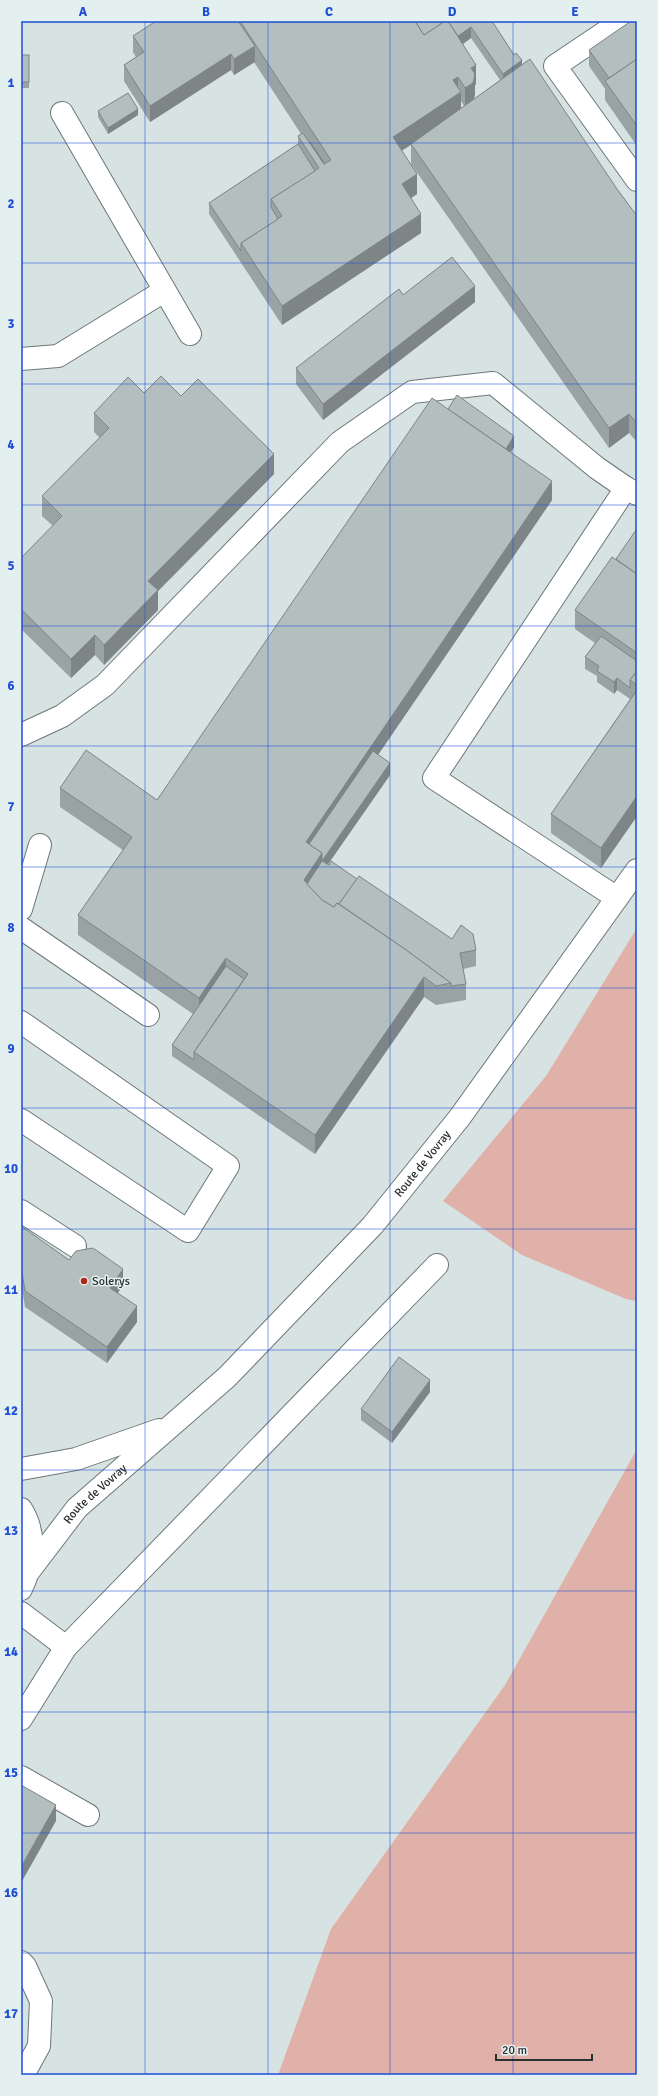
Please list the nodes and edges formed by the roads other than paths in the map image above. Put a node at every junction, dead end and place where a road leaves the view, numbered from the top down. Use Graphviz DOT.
graph roads {
  1 [pos="622,21"];
  2 [pos="62,113"];
  3 [pos="637,180"];
  4 [pos="164,291"];
  5 [pos="190,334"];
  6 [pos="21,359"];
  7 [pos="632,491"];
  8 [pos="21,735"];
  9 [pos="40,845"];
  10 [pos="637,870"];
  11 [pos="617,898"];
  12 [pos="21,909"];
  13 [pos="21,928"];
  14 [pos="148,1016"];
  15 [pos="21,1022"];
  16 [pos="21,1120"];
  17 [pos="21,1211"];
  18 [pos="75,1246"];
  19 [pos="437,1265"];
  20 [pos="172,1426"];
  21 [pos="21,1469"];
  22 [pos="21,1509"];
  23 [pos="25,1580"];
  24 [pos="21,1613"];
  25 [pos="66,1647"];
  26 [pos="21,1719"];
  27 [pos="21,1777"];
  28 [pos="88,1815"];
  29 [pos="21,1962"];
  30 [pos="30,2023"];
  31 [pos="23,2075"];
  1 -- 3 [label="street"];
  2 -- 4 [label="street"];
  4 -- 5 [label="street"];
  4 -- 6 [label="street"];
  7 -- 8 [label="street"];
  7 -- 11 [label="street"];
  9 -- 12 [label="street"];
  10 -- 11 [label="street, Route de Vovray"];
  11 -- 20 [label="street, Route de Vovray"];
  13 -- 14 [label="street"];
  15 -- 16 [label="street"];
  17 -- 18 [label="street"];
  19 -- 25 [label="street"];
  20 -- 21 [label="street, Route de Vovray"];
  20 -- 23 [label="street, Route de Vovray"];
  22 -- 23 [label="street"];
  24 -- 25 [label="street"];
  25 -- 26 [label="street"];
  27 -- 28 [label="street"];
  29 -- 30 [label="street"];
  30 -- 31 [label="street"];
}
